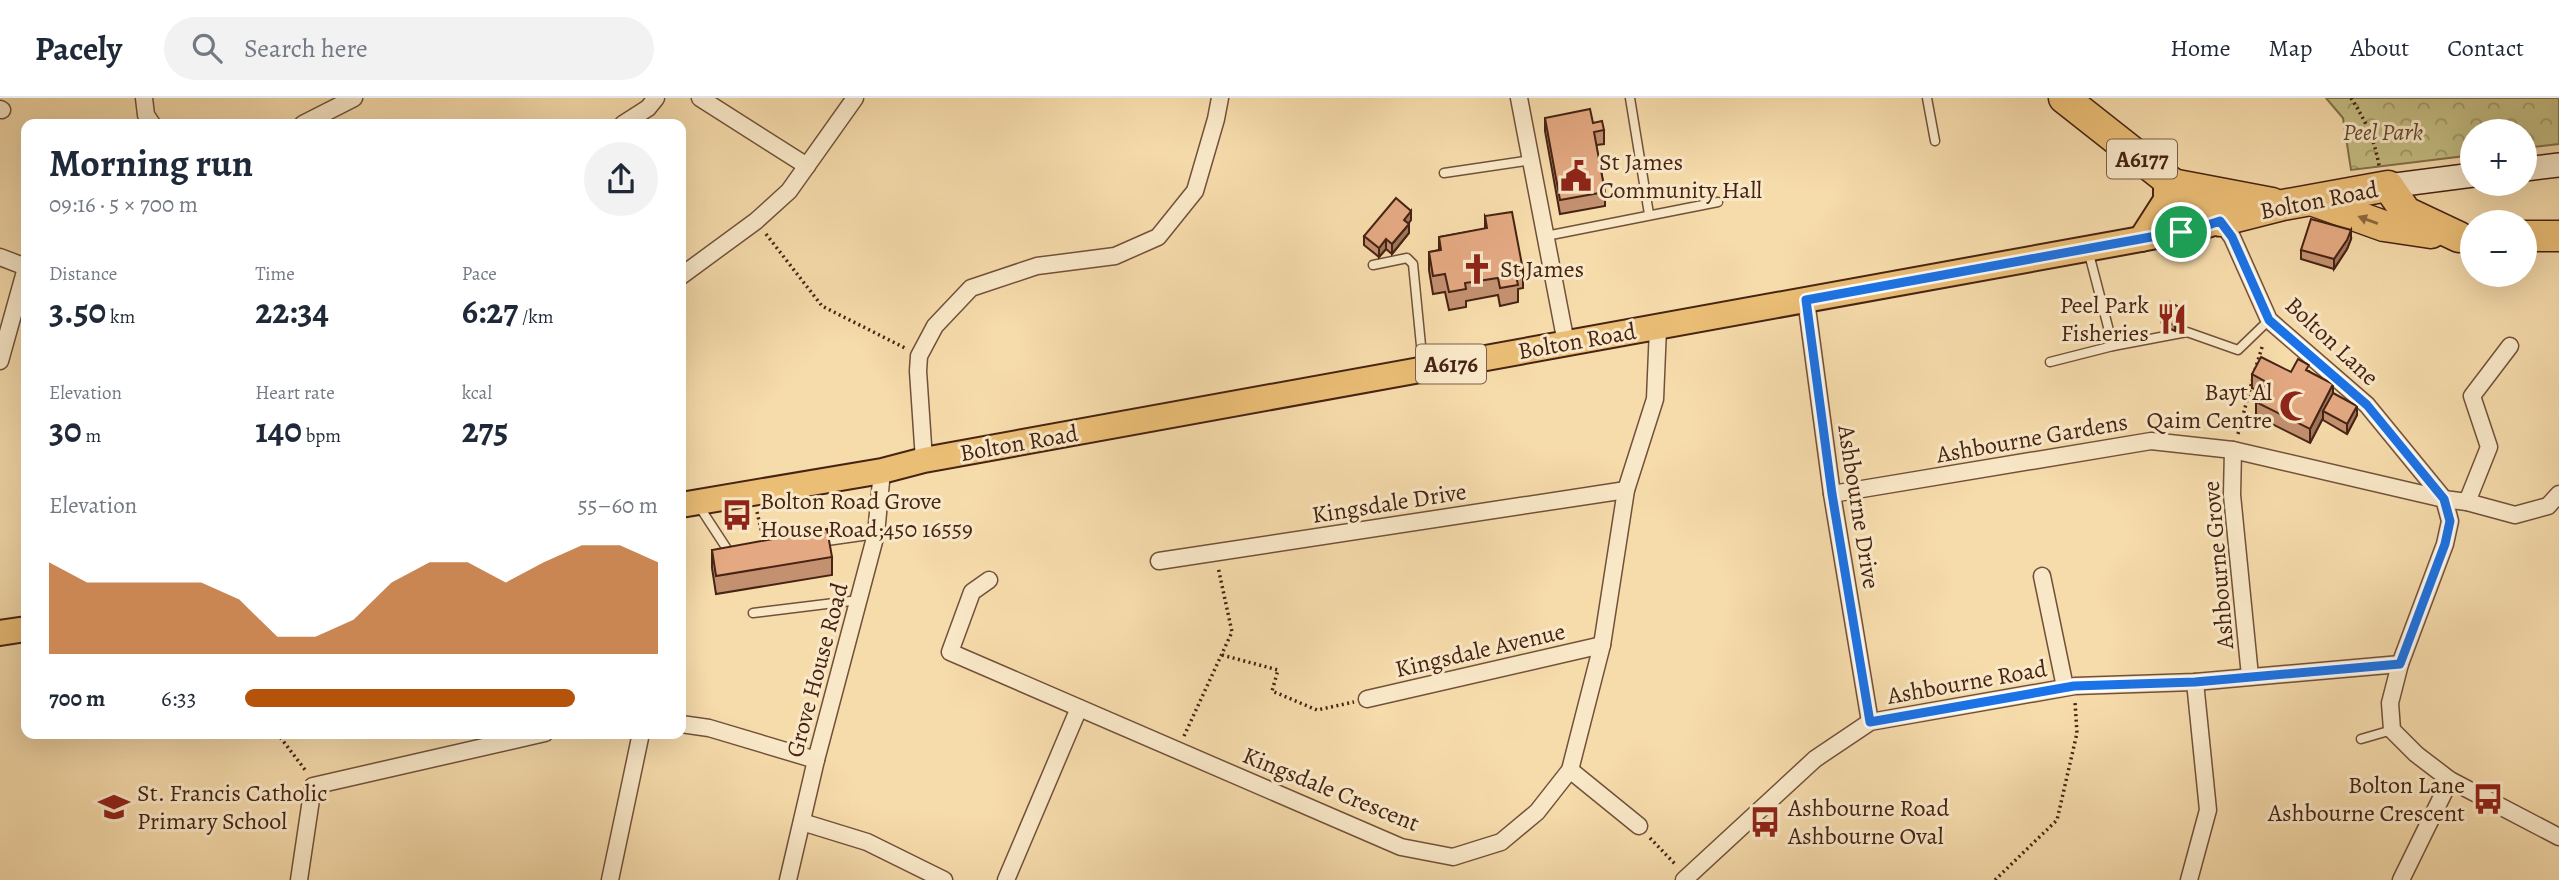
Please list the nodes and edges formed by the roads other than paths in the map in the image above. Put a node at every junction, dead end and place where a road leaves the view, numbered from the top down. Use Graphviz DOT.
graph roads {
  1 [pos="144,98"];
  2 [pos="354,98"];
  3 [pos="656,98"];
  4 [pos="701,98"];
  5 [pos="855,98"];
  6 [pos="1220,98"];
  7 [pos="1520,98"];
  8 [pos="1630,98"];
  9 [pos="1927,98"];
  10 [pos="2064,98"];
  11 [pos="149,119"];
  12 [pos="313,119"];
  13 [pos="631,119"];
  14 [pos="1935,141"];
  15 [pos="1531,160"];
  16 [pos="2559,165"];
  17 [pos="807,166"];
  18 [pos="2537,168"];
  19 [pos="1444,173"];
  20 [pos="2460,176"];
  21 [pos="2384,179"];
  22 [pos="2169,181"];
  23 [pos="2313,200"];
  24 [pos="1718,202"];
  25 [pos="2283,205"];
  26 [pos="1649,214"];
  27 [pos="2220,221"];
  28 [pos="2460,234"];
  29 [pos="1546,236"];
  30 [pos="2460,236"];
  31 [pos="2537,236"];
  32 [pos="2559,236"];
  33 [pos="2140,239"];
  34 [pos="2087,249"];
  35 [pos="0,257"];
  36 [pos="1373,265"];
  37 [pos="21,266"];
  38 [pos="686,272"];
  39 [pos="21,286"];
  40 [pos="1806,300"];
  41 [pos="2269,320"];
  42 [pos="1658,328"];
  43 [pos="1566,343"];
  44 [pos="2511,345"];
  45 [pos="2113,346"];
  46 [pos="0,361"];
  47 [pos="2050,362"];
  48 [pos="1424,369"];
  49 [pos="2233,450"];
  50 [pos="925,460"];
  51 [pos="882,471"];
  52 [pos="1626,490"];
  53 [pos="1832,494"];
  54 [pos="2559,494"];
  55 [pos="2444,499"];
  56 [pos="2467,502"];
  57 [pos="689,503"];
  58 [pos="876,534"];
  59 [pos="815,542"];
  60 [pos="765,549"];
  61 [pos="1159,561"];
  62 [pos="2042,576"];
  63 [pos="989,580"];
  64 [pos="859,600"];
  65 [pos="753,613"];
  66 [pos="21,630"];
  67 [pos="0,633"];
  68 [pos="1602,645"];
  69 [pos="2400,664"];
  70 [pos="2250,676"];
  71 [pos="2195,682"];
  72 [pos="2070,687"];
  73 [pos="1367,699"];
  74 [pos="1079,708"];
  75 [pos="1870,722"];
  76 [pos="686,725"];
  77 [pos="2392,730"];
  78 [pos="2361,738"];
  79 [pos="519,739"];
  80 [pos="640,739"];
  81 [pos="816,760"];
  82 [pos="1570,770"];
  83 [pos="2450,780"];
  84 [pos="802,822"];
  85 [pos="1639,826"];
  86 [pos="2559,837"];
  87 [pos="1685,878"];
  88 [pos="299,880"];
  89 [pos="610,880"];
  90 [pos="788,880"];
  91 [pos="944,880"];
  92 [pos="1006,880"];
  93 [pos="2189,880"];
  94 [pos="2401,880"];
  1 -- 11 [label="street"];
  2 -- 12 [label="street"];
  3 -- 13 [label="street"];
  4 -- 17 [label="street"];
  5 -- 17 [label="street"];
  6 -- 50 [label="street"];
  7 -- 15 [label="street"];
  8 -- 26 [label="lane"];
  9 -- 14 [label="lane"];
  10 -- 22 [label="highway, A6177"];
  15 -- 19 [label="lane"];
  15 -- 29 [label="street"];
  16 -- 18 [label="street"];
  17 -- 38 [label="street"];
  20 -- 21 [label="street, Bolton Road"];
  21 -- 23 [label="highway, Bolton Road"];
  21 -- 28 [label="highway"];
  22 -- 25 [label="highway, A6177"];
  22 -- 27 [label="highway, A6177"];
  22 -- 33 [label="main road"];
  23 -- 25 [label="highway, Bolton Road / A6177"];
  30 -- 23 [label="highway, A6177, one-way"];
  24 -- 26 [label="lane"];
  25 -- 27 [label="highway, Bolton Road / A6177"];
  26 -- 29 [label="lane"];
  27 -- 33 [label="main road, Bolton Road / A6176"];
  27 -- 41 [label="street, Bolton Lane"];
  29 -- 43 [label="street"];
  31 -- 32 [label="highway"];
  33 -- 34 [label="main road, Bolton Road / A6176"];
  34 -- 40 [label="main road, Bolton Road / A6176"];
  34 -- 45 [label="lane"];
  35 -- 37 [label="street"];
  36 -- 48 [label="lane"];
  39 -- 46 [label="street"];
  40 -- 42 [label="main road, Bolton Road / A6176"];
  40 -- 53 [label="street, Ashbourne Drive"];
  41 -- 45 [label="lane"];
  41 -- 55 [label="street, Bolton Lane"];
  42 -- 43 [label="main road, Bolton Road / A6176"];
  42 -- 52 [label="street, Kingsdale Crescent"];
  43 -- 48 [label="main road, Bolton Road / A6176"];
  44 -- 56 [label="street"];
  45 -- 47 [label="lane"];
  48 -- 50 [label="main road, Bolton Road / A6176"];
  49 -- 53 [label="street, Ashbourne Gardens"];
  49 -- 55 [label="street, Ashbourne Gardens"];
  49 -- 70 [label="street, Ashbourne Grove"];
  50 -- 51 [label="main road, Bolton Road / A6176"];
  51 -- 57 [label="main road, Bolton Road / A6176"];
  51 -- 58 [label="street, Grove House Road"];
  52 -- 61 [label="street, Kingsdale Drive"];
  52 -- 68 [label="street, Kingsdale Crescent"];
  53 -- 75 [label="street, Ashbourne Drive"];
  54 -- 56 [label="street, Ashbourne Gardens"];
  55 -- 56 [label="street, Ashbourne Gardens"];
  55 -- 69 [label="street"];
  57 -- 60 [label="lane"];
  58 -- 59 [label="lane"];
  58 -- 64 [label="street, Grove House Road"];
  62 -- 72 [label="street"];
  63 -- 74 [label="street, Kingsdale Crescent"];
  64 -- 65 [label="lane"];
  64 -- 81 [label="street, Grove House Road"];
  66 -- 67 [label="main road"];
  68 -- 73 [label="street, Kingsdale Avenue"];
  68 -- 82 [label="street, Kingsdale Crescent"];
  69 -- 70 [label="street, Ashbourne Road"];
  69 -- 77 [label="street"];
  70 -- 71 [label="street, Ashbourne Road"];
  71 -- 72 [label="street, Ashbourne Road"];
  71 -- 93 [label="street"];
  72 -- 75 [label="street, Ashbourne Road"];
  74 -- 82 [label="street, Kingsdale Crescent"];
  74 -- 92 [label="street"];
  75 -- 87 [label="street, Ashbourne Road"];
  76 -- 81 [label="street"];
  77 -- 78 [label="lane"];
  77 -- 83 [label="street"];
  79 -- 88 [label="street"];
  80 -- 89 [label="street"];
  81 -- 84 [label="street, Grove House Road"];
  82 -- 85 [label="street"];
  83 -- 86 [label="street"];
  83 -- 94 [label="street"];
  84 -- 90 [label="street, Grove House Road"];
  84 -- 91 [label="street"];
}
